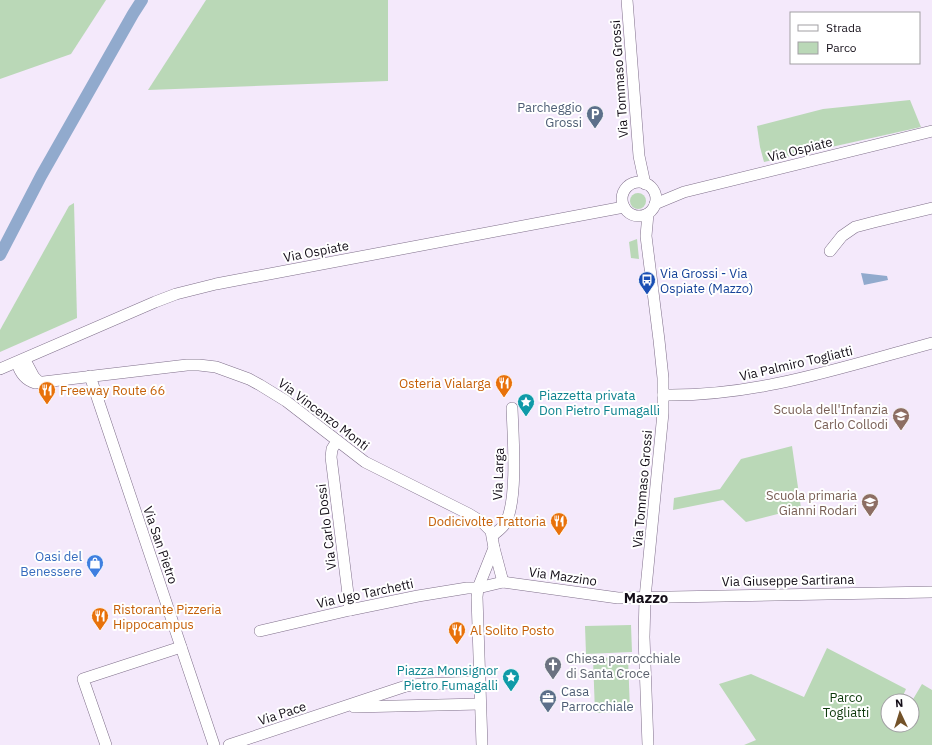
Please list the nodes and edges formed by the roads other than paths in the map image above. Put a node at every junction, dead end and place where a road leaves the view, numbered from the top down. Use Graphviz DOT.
graph roads {
  1 [pos="627,0"];
  2 [pos="932,131"];
  3 [pos="640,183"];
  4 [pos="655,200"];
  5 [pos="624,207"];
  6 [pos="932,208"];
  7 [pos="648,214"];
  8 [pos="637,216"];
  9 [pos="646,236"];
  10 [pos="830,252"];
  11 [pos="932,343"];
  12 [pos="21,361"];
  13 [pos="0,370"];
  14 [pos="90,376"];
  15 [pos="663,395"];
  16 [pos="512,408"];
  17 [pos="336,441"];
  18 [pos="493,535"];
  19 [pos="494,548"];
  20 [pos="503,582"];
  21 [pos="478,588"];
  22 [pos="932,592"];
  23 [pos="645,598"];
  24 [pos="350,610"];
  25 [pos="260,631"];
  26 [pos="180,647"];
  27 [pos="480,682"];
  28 [pos="410,686"];
  29 [pos="480,704"];
  30 [pos="412,706"];
  31 [pos="344,707"];
  32 [pos="106,745"];
  33 [pos="214,745"];
  34 [pos="229,745"];
  35 [pos="482,745"];
  36 [pos="648,745"];
  1 -- 3 [label="street, Via Tommaso Grossi"];
  2 -- 4 [label="street, Via Ospiate"];
  3 -- 4 [label="street"];
  3 -- 5 [label="street"];
  4 -- 7 [label="street"];
  5 -- 8 [label="street"];
  5 -- 12 [label="street, Via Ospiate"];
  6 -- 10 [label="street"];
  7 -- 8 [label="street"];
  7 -- 9 [label="street, Via Tommaso Grossi"];
  8 -- 9 [label="street, Via Tommaso Grossi"];
  9 -- 15 [label="street, Via Tommaso Grossi"];
  11 -- 15 [label="street, Via Palmiro Togliatti"];
  12 -- 13 [label="street"];
  12 -- 14 [label="street, Via Vincenzo Monti"];
  14 -- 17 [label="street, Via Vincenzo Monti"];
  14 -- 26 [label="street, Via San Pietro"];
  15 -- 23 [label="street, Via Tommaso Grossi"];
  16 -- 18 [label="street, Via Larga"];
  17 -- 18 [label="street, Via Vincenzo Monti"];
  17 -- 24 [label="street, Via Carlo Dossi"];
  18 -- 19 [label="street"];
  19 -- 20 [label="street"];
  19 -- 21 [label="street"];
  20 -- 21 [label="street, Via Mazzino"];
  20 -- 23 [label="street, Via Mazzino"];
  21 -- 24 [label="street, Via Ugo Tarchetti"];
  21 -- 27 [label="street"];
  22 -- 23 [label="street, Via Giuseppe Sartirana"];
  23 -- 36 [label="street, Via Tommaso Grossi"];
  24 -- 25 [label="street, Via Ugo Tarchetti"];
  26 -- 32 [label="street"];
  26 -- 33 [label="street, Via San Pietro"];
  27 -- 28 [label="street, Via Pace"];
  27 -- 29 [label="street"];
  28 -- 30 [label="street"];
  28 -- 31 [label="street, Via Pace"];
  29 -- 30 [label="street, Via Pace"];
  29 -- 35 [label="street"];
  30 -- 31 [label="street, Via Pace"];
  31 -- 34 [label="street, Via Pace"];
}
